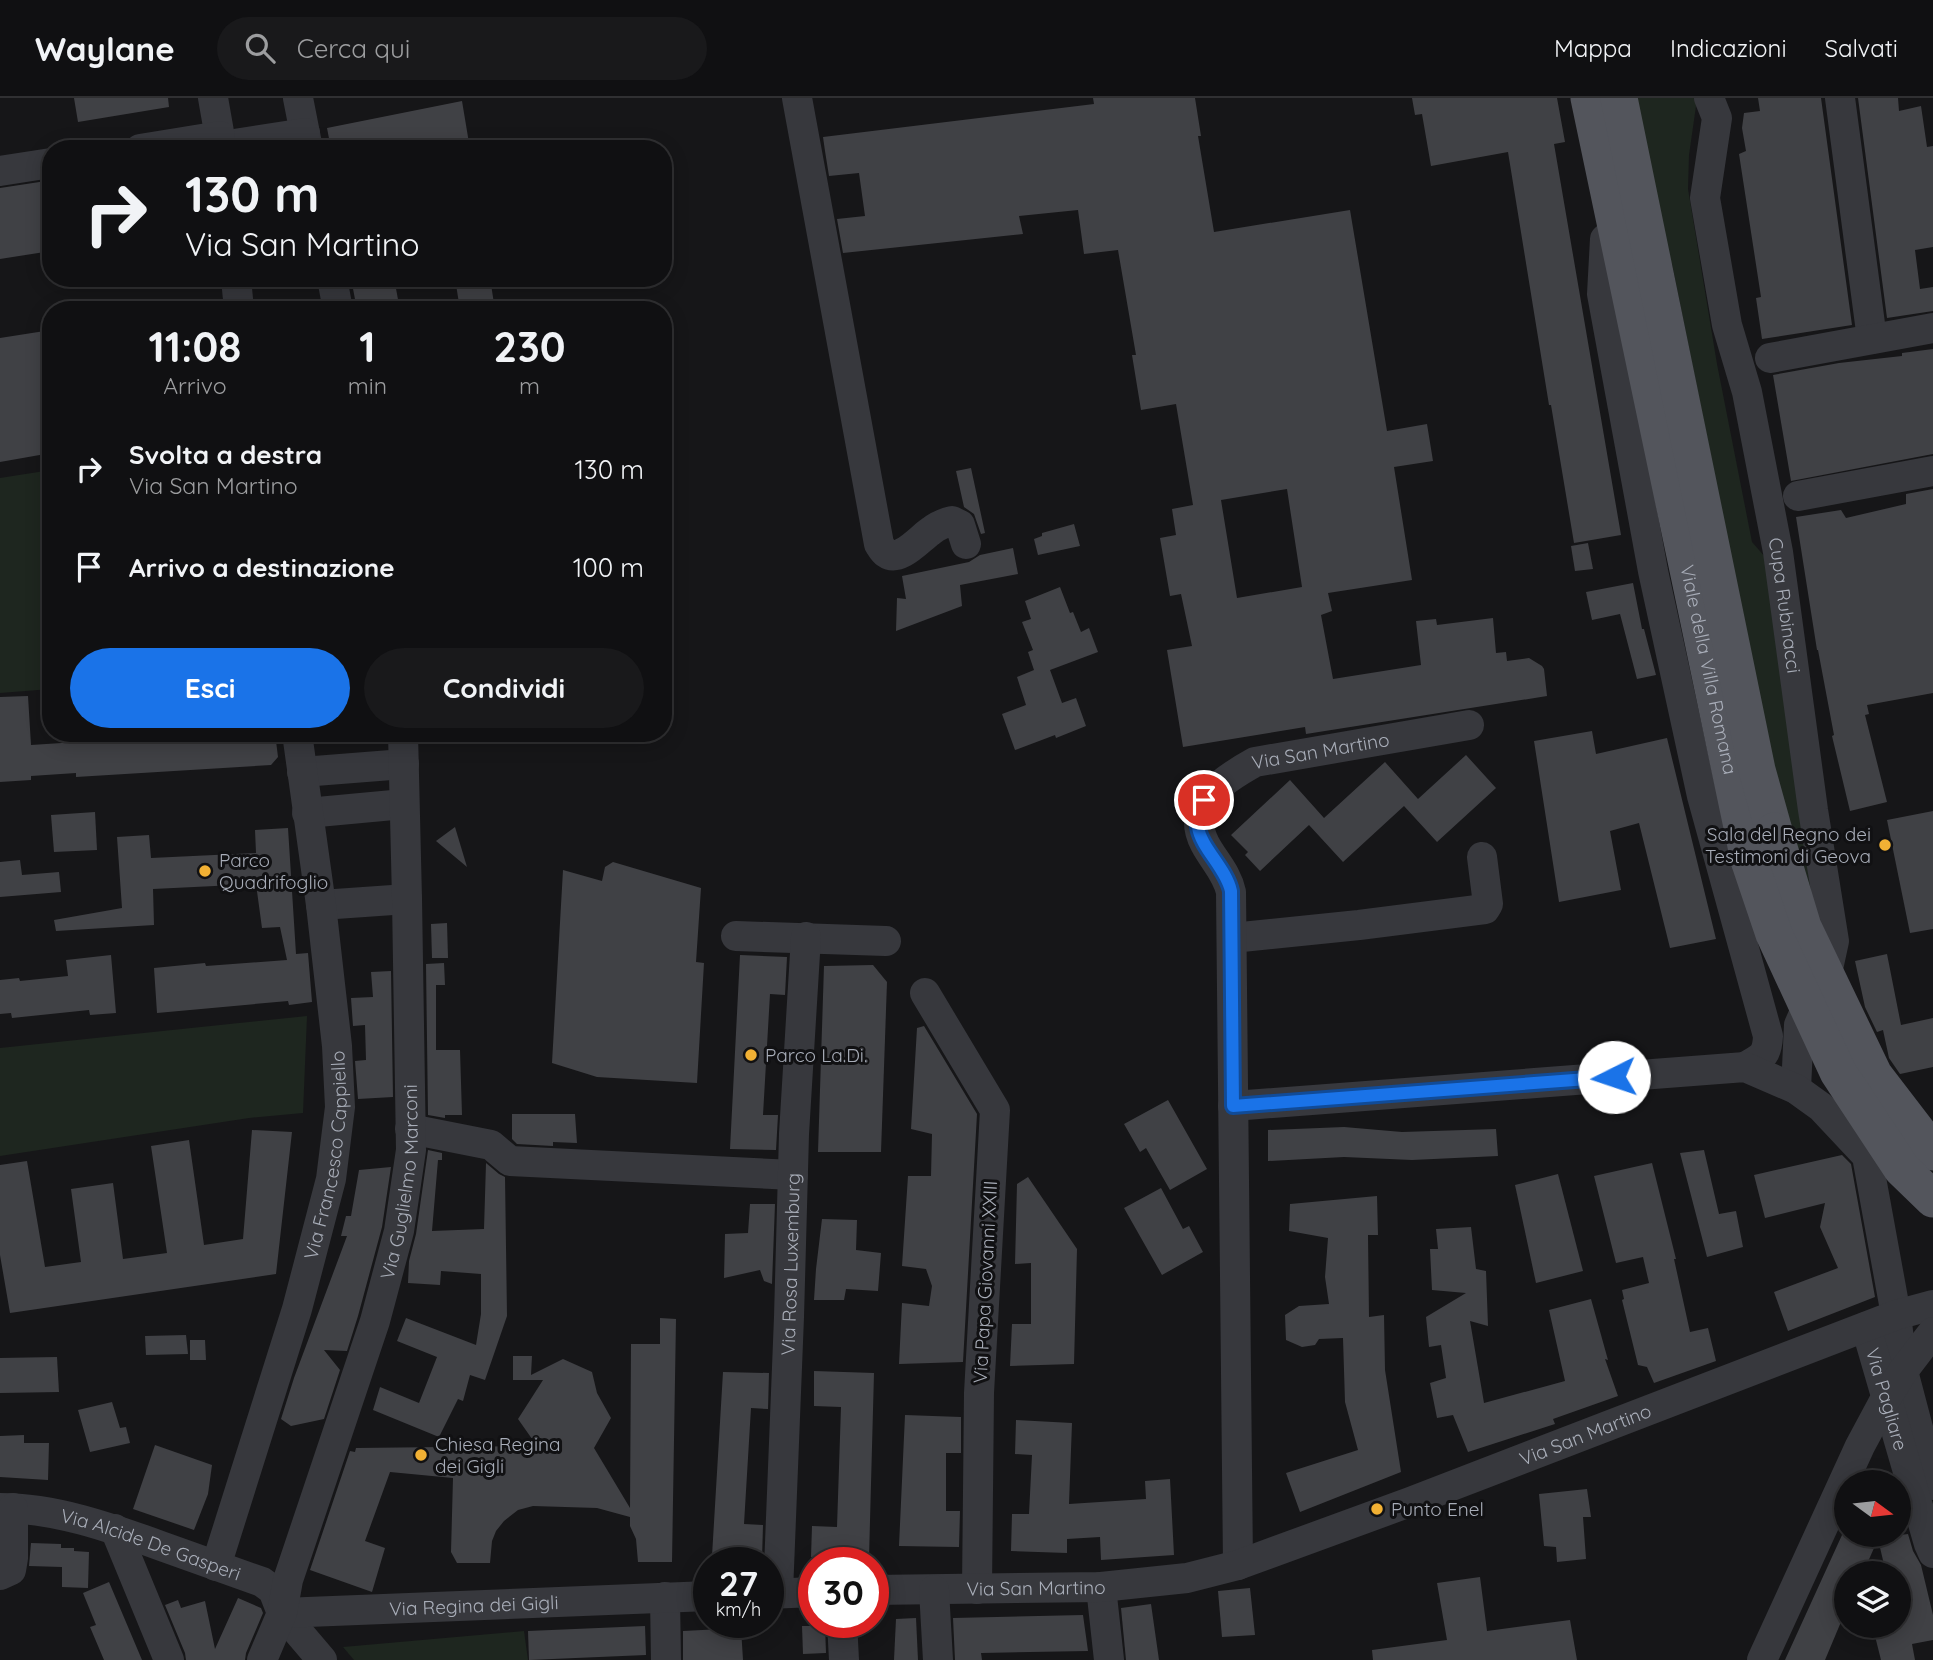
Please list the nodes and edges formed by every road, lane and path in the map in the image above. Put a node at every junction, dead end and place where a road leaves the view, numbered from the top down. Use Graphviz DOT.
graph roads {
  1 [pos="212,98"];
  2 [pos="797,98"];
  3 [pos="1589,98"];
  4 [pos="1619,98"];
  5 [pos="1840,98"];
  6 [pos="1719,105"];
  7 [pos="303,124"];
  8 [pos="221,140"];
  9 [pos="42,164"];
  10 [pos="0,171"];
  11 [pos="1616,229"];
  12 [pos="1933,328"];
  13 [pos="1872,340"];
  14 [pos="1770,358"];
  15 [pos="1933,471"];
  16 [pos="1798,496"];
  17 [pos="966,544"];
  18 [pos="1469,725"];
  19 [pos="297,742"];
  20 [pos="403,742"];
  21 [pos="404,764"];
  22 [pos="302,772"];
  23 [pos="404,804"];
  24 [pos="307,813"];
  25 [pos="1482,857"];
  26 [pos="408,899"];
  27 [pos="321,905"];
  28 [pos="736,936"];
  29 [pos="806,937"];
  30 [pos="1233,938"];
  31 [pos="886,941"];
  32 [pos="925,993"];
  33 [pos="1745,1067"];
  34 [pos="1796,1089"];
  35 [pos="1233,1106"];
  36 [pos="410,1129"];
  37 [pos="1933,1152"];
  38 [pos="793,1175"];
  39 [pos="1933,1199"];
  40 [pos="1933,1305"];
  41 [pos="1896,1315"];
  42 [pos="1866,1326"];
  43 [pos="1933,1332"];
  44 [pos="1903,1371"];
  45 [pos="1886,1397"];
  46 [pos="1898,1440"];
  47 [pos="1860,1446"];
  48 [pos="1933,1485"];
  49 [pos="6,1508"];
  50 [pos="115,1529"];
  51 [pos="776,1547"];
  52 [pos="1933,1553"];
  53 [pos="1238,1564"];
  54 [pos="216,1566"];
  55 [pos="0,1575"];
  56 [pos="1101,1587"];
  57 [pos="889,1590"];
  58 [pos="934,1590"];
  59 [pos="977,1590"];
  60 [pos="693,1596"];
  61 [pos="665,1597"];
  62 [pos="282,1613"];
  63 [pos="843,1638"];
  64 [pos="169,1660"];
  65 [pos="262,1660"];
  66 [pos="322,1660"];
  67 [pos="666,1660"];
  68 [pos="844,1660"];
  69 [pos="938,1660"];
  70 [pos="1109,1660"];
  71 [pos="1762,1660"];
  1 -- 8 [label="street"];
  2 -- 17 [label="street"];
  3 -- 11 [label="main road, Viale della Villa Romana"];
  4 -- 37 [label="main road, Viale della Villa Romana, bridge"];
  5 -- 13 [label="street"];
  6 -- 34 [label="street, Cupa Rubinacci"];
  7 -- 8 [label="street"];
  9 -- 10 [label="street"];
  11 -- 33 [label="street"];
  11 -- 39 [label="main road, Viale della Villa Romana, bridge"];
  12 -- 13 [label="street"];
  13 -- 14 [label="street"];
  15 -- 16 [label="street"];
  18 -- 30 [label="street, Via San Martino"];
  19 -- 22 [label="street, Via Francesco Cappiello"];
  20 -- 21 [label="street, Via Guglielmo Marconi"];
  21 -- 22 [label="street"];
  21 -- 23 [label="street, Via Guglielmo Marconi"];
  22 -- 24 [label="street, Via Francesco Cappiello"];
  23 -- 24 [label="street"];
  23 -- 26 [label="street, Via Guglielmo Marconi"];
  24 -- 27 [label="street, Via Francesco Cappiello"];
  25 -- 30 [label="street"];
  26 -- 27 [label="street"];
  26 -- 36 [label="street, Via Guglielmo Marconi"];
  27 -- 54 [label="street, Via Francesco Cappiello"];
  28 -- 29 [label="street"];
  29 -- 31 [label="street"];
  29 -- 38 [label="street, Via Rosa Luxemburg"];
  30 -- 35 [label="street, Via San Martino"];
  32 -- 59 [label="street, Via Papa Giovanni XXIII"];
  33 -- 34 [label="street, Via Pagliare"];
  33 -- 35 [label="street"];
  34 -- 41 [label="street, Via Pagliare"];
  35 -- 53 [label="street, Via San Martino"];
  36 -- 38 [label="street"];
  36 -- 62 [label="street, Via Guglielmo Marconi"];
  38 -- 51 [label="street, Via Rosa Luxemburg"];
  40 -- 41 [label="street, Via San Martino"];
  41 -- 42 [label="street, Via San Martino"];
  41 -- 44 [label="street, Via Pagliare"];
  42 -- 45 [label="street, Via Pagliare"];
  42 -- 53 [label="street, Via San Martino"];
  43 -- 44 [label="street"];
  44 -- 45 [label="street"];
  44 -- 48 [label="street, Via Pagliare"];
  45 -- 46 [label="street, Via Pagliare"];
  45 -- 47 [label="street"];
  46 -- 47 [label="street"];
  46 -- 52 [label="street, Via Pagliare"];
  47 -- 71 [label="street"];
  49 -- 50 [label="street, Via Alcide De Gasperi"];
  49 -- 55 [label="street"];
  50 -- 54 [label="street, Via Alcide De Gasperi"];
  50 -- 64 [label="street"];
  53 -- 56 [label="street, Via San Martino"];
  54 -- 62 [label="street, Via Alcide De Gasperi"];
  56 -- 59 [label="street, Via San Martino"];
  56 -- 70 [label="street"];
  57 -- 58 [label="street, Via San Martino"];
  58 -- 59 [label="street, Via San Martino"];
  58 -- 69 [label="street"];
  60 -- 61 [label="street, Via Regina dei Gigli"];
  61 -- 62 [label="street, Via Regina dei Gigli"];
  61 -- 67 [label="street"];
  62 -- 65 [label="street, Via Guglielmo Marconi"];
  62 -- 66 [label="street, Via Alcide De Gasperi"];
  63 -- 68 [label="street"];
}
